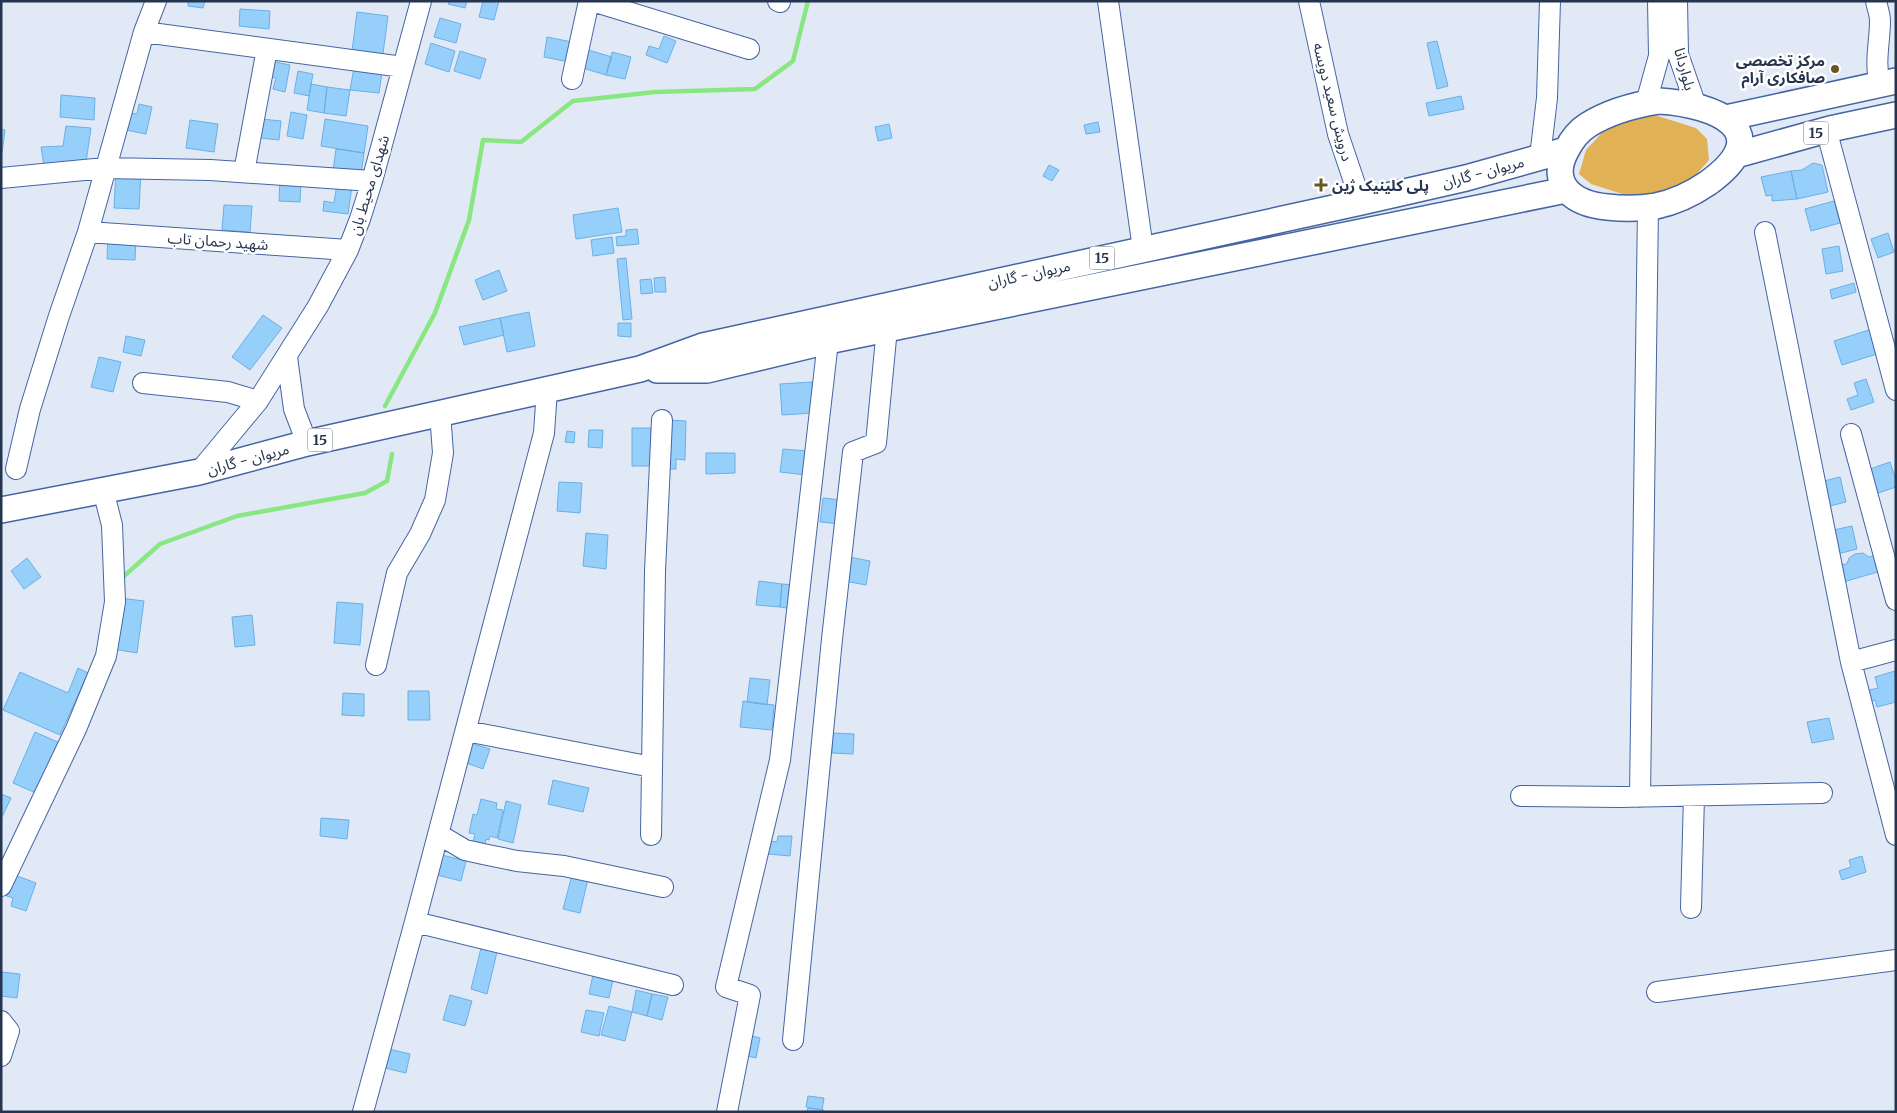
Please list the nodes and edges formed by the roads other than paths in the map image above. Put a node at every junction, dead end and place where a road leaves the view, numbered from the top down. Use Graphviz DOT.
graph roads {
  1 [pos="156,1"];
  2 [pos="421,1"];
  3 [pos="588,1"];
  4 [pos="592,1"];
  5 [pos="1108,1"];
  6 [pos="1309,1"];
  7 [pos="1550,1"];
  8 [pos="1658,1"];
  9 [pos="1677,1"];
  10 [pos="1876,1"];
  11 [pos="144,32"];
  12 [pos="267,49"];
  13 [pos="748,49"];
  14 [pos="403,67"];
  15 [pos="572,79"];
  16 [pos="1888,82"];
  17 [pos="1823,98"];
  18 [pos="1646,103"];
  19 [pos="1696,106"];
  20 [pos="1896,115"];
  21 [pos="1726,118"];
  22 [pos="1830,129"];
  23 [pos="1566,150"];
  24 [pos="1736,155"];
  25 [pos="1540,157"];
  26 [pos="105,168"];
  27 [pos="244,172"];
  28 [pos="1,178"];
  29 [pos="372,181"];
  30 [pos="1437,184"];
  31 [pos="1566,190"];
  32 [pos="1361,202"];
  33 [pos="1648,207"];
  34 [pos="1449,214"];
  35 [pos="88,232"];
  36 [pos="1765,232"];
  37 [pos="1143,249"];
  38 [pos="348,250"];
  39 [pos="887,328"];
  40 [pos="828,341"];
  41 [pos="287,356"];
  42 [pos="640,370"];
  43 [pos="143,383"];
  44 [pos="547,389"];
  45 [pos="1896,390"];
  46 [pos="258,401"];
  47 [pos="440,413"];
  48 [pos="662,420"];
  49 [pos="1852,434"];
  50 [pos="307,443"];
  51 [pos="16,469"];
  52 [pos="199,472"];
  53 [pos="103,490"];
  54 [pos="1,510"];
  55 [pos="1896,600"];
  56 [pos="1896,650"];
  57 [pos="1851,662"];
  58 [pos="376,665"];
  59 [pos="466,731"];
  60 [pos="652,767"];
  61 [pos="1822,793"];
  62 [pos="1521,796"];
  63 [pos="1694,796"];
  64 [pos="1640,797"];
  65 [pos="438,834"];
  66 [pos="1896,835"];
  67 [pos="651,836"];
  68 [pos="1,886"];
  69 [pos="663,887"];
  70 [pos="1691,908"];
  71 [pos="415,922"];
  72 [pos="1896,960"];
  73 [pos="673,985"];
  74 [pos="1657,992"];
  75 [pos="1,1021"];
  76 [pos="793,1040"];
  77 [pos="1,1056"];
  78 [pos="363,1112"];
  79 [pos="727,1112"];
  1 -- 11 [label="street"];
  2 -- 14 [label="street, شهدای محیط بان"];
  3 -- 15 [label="street"];
  4 -- 13 [label="street"];
  5 -- 37 [label="street"];
  6 -- 32 [label="street, درویش سعید دویسه"];
  7 -- 25 [label="street"];
  8 -- 18 [label="street, بلواردانا"];
  9 -- 19 [label="street, بلواردانا"];
  10 -- 16 [label="street"];
  11 -- 12 [label="street"];
  11 -- 26 [label="street"];
  12 -- 14 [label="street"];
  12 -- 27 [label="street"];
  14 -- 29 [label="street, شهدای محیط بان"];
  16 -- 17 [label="main road, 15"];
  17 -- 21 [label="main road, 15"];
  17 -- 22 [label="main road"];
  18 -- 19 [label="main road"];
  18 -- 23 [label="main road"];
  19 -- 21 [label="main road"];
  20 -- 22 [label="main road, 15"];
  21 -- 24 [label="main road"];
  22 -- 24 [label="main road, 15"];
  22 -- 45 [label="street"];
  23 -- 25 [label="main road, مریوان - گاران / 15"];
  23 -- 31 [label="main road"];
  24 -- 33 [label="main road"];
  25 -- 30 [label="main road, مریوان - گاران / 15"];
  26 -- 27 [label="street"];
  26 -- 28 [label="street"];
  26 -- 35 [label="street"];
  27 -- 29 [label="street"];
  29 -- 38 [label="street, شهدای محیط بان"];
  30 -- 32 [label="main road, مریوان - گاران / 15"];
  30 -- 34 [label="main road"];
  31 -- 33 [label="main road"];
  31 -- 34 [label="main road, مریوان - گاران / 15"];
  32 -- 37 [label="main road, مریوان - گاران / 15"];
  33 -- 64 [label="street"];
  34 -- 39 [label="main road, مریوان - گاران / 15"];
  35 -- 38 [label="street, شهید رحمان تاب"];
  35 -- 51 [label="street"];
  36 -- 57 [label="street"];
  37 -- 42 [label="main road, مریوان - گاران / 15"];
  38 -- 41 [label="street, شهدای محیط بان"];
  39 -- 40 [label="main road, مریوان - گاران / 15"];
  39 -- 76 [label="street"];
  40 -- 42 [label="main road, مریوان - گاران / 15"];
  40 -- 79 [label="street"];
  41 -- 46 [label="street, شهدای محیط بان"];
  41 -- 50 [label="street"];
  42 -- 44 [label="main road, مریوان - گاران / 15"];
  43 -- 46 [label="street"];
  44 -- 47 [label="main road, مریوان - گاران / 15"];
  44 -- 59 [label="street"];
  46 -- 52 [label="street, شهدای محیط بان"];
  47 -- 50 [label="main road, مریوان - گاران / 15"];
  47 -- 58 [label="street"];
  48 -- 60 [label="street"];
  49 -- 55 [label="street"];
  50 -- 52 [label="main road, مریوان - گاران / 15"];
  52 -- 53 [label="main road, مریوان - گاران / 15"];
  53 -- 54 [label="main road, مریوان - گاران / 15"];
  53 -- 68 [label="street"];
  56 -- 57 [label="street"];
  57 -- 66 [label="street"];
  59 -- 60 [label="street"];
  59 -- 65 [label="street"];
  60 -- 67 [label="street"];
  61 -- 63 [label="street"];
  62 -- 64 [label="street"];
  63 -- 64 [label="street"];
  63 -- 70 [label="street"];
  65 -- 69 [label="street"];
  65 -- 71 [label="street"];
  71 -- 73 [label="street"];
  71 -- 78 [label="street"];
  72 -- 74 [label="street"];
  75 -- 77 [label="street"];
}
